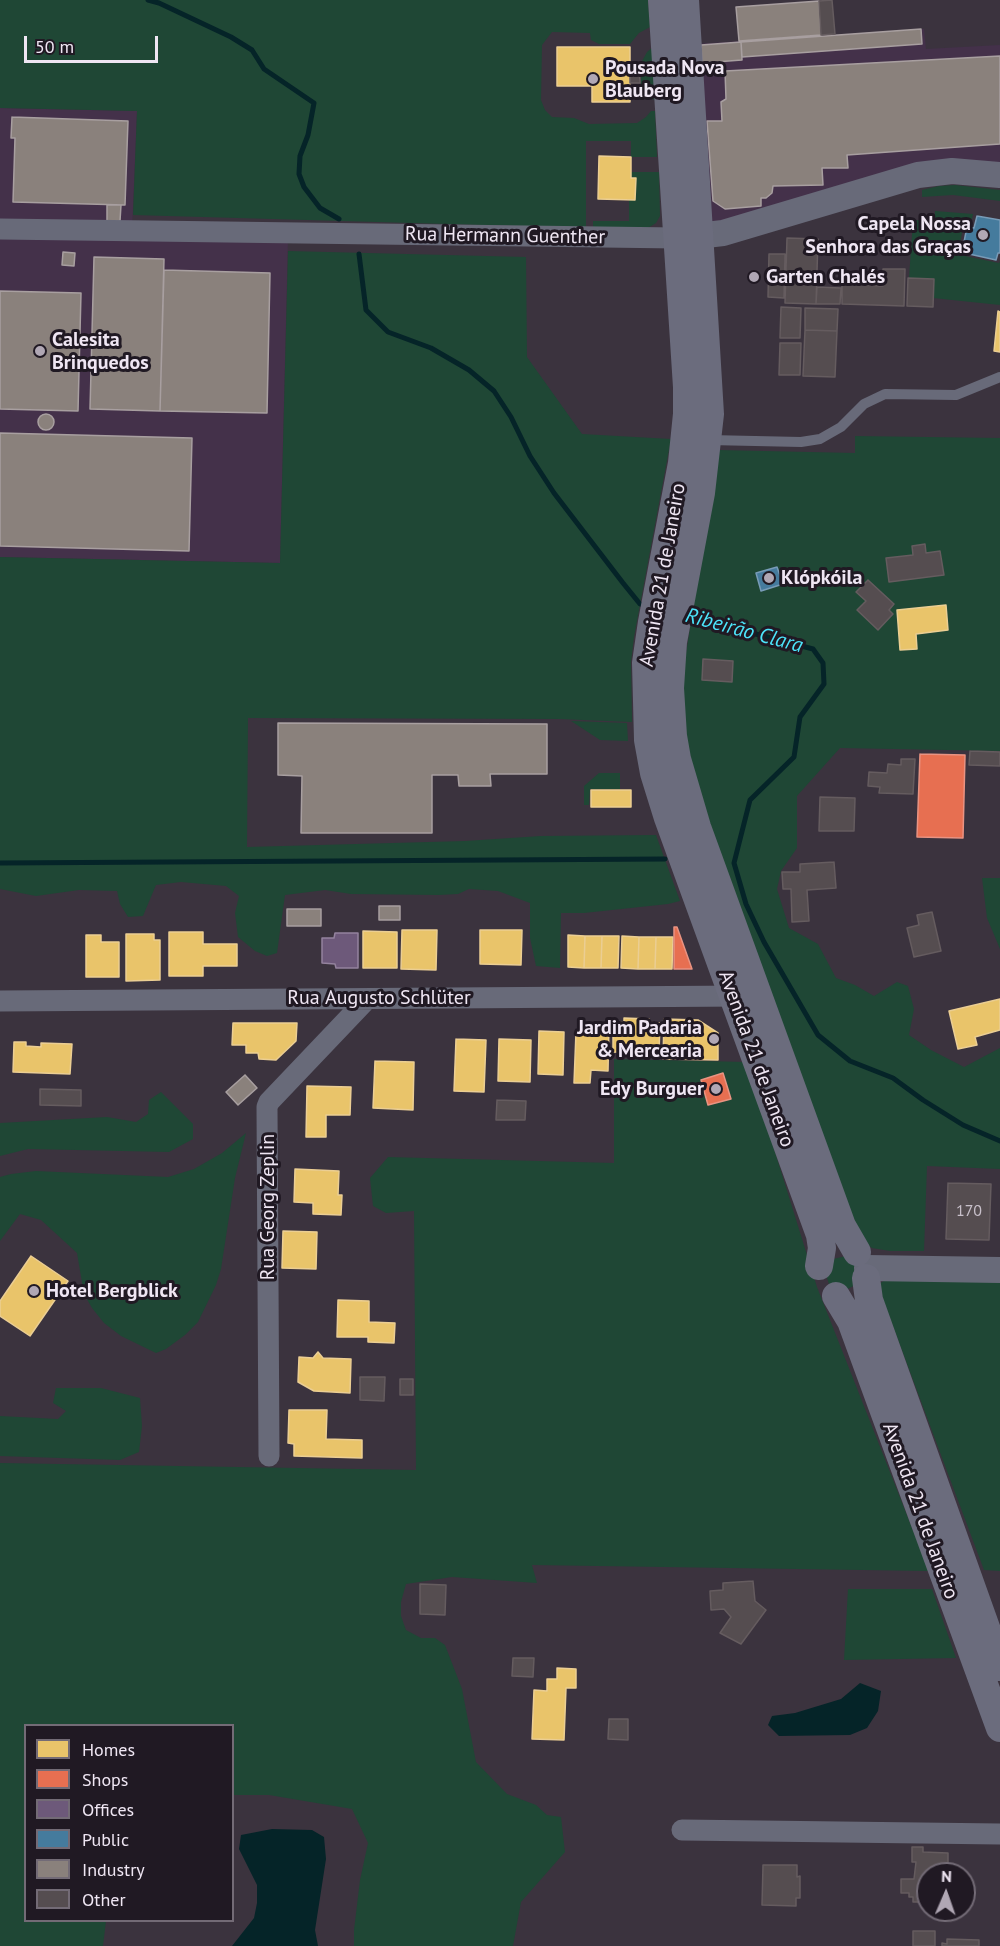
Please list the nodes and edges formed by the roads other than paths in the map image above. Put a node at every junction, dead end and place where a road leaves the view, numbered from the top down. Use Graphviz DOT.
graph roads {
  1 [pos="674,13"];
  2 [pos="1000,175"];
  3 [pos="0,228"];
  4 [pos="688,237"];
  5 [pos="1000,377"];
  6 [pos="697,439"];
  7 [pos="745,996"];
  8 [pos="367,999"];
  9 [pos="0,1001"];
  10 [pos="819,1266"];
  11 [pos="863,1266"];
  12 [pos="1000,1270"];
  13 [pos="836,1296"];
  14 [pos="269,1456"];
  15 [pos="1000,1666"];
  16 [pos="1000,1728"];
  17 [pos="682,1830"];
  18 [pos="1000,1833"];
  1 -- 4 [label="main road, Avenida 21 de Janeiro"];
  2 -- 4 [label="street, Rua Hermann Guenther"];
  3 -- 4 [label="street, Rua Hermann Guenther"];
  4 -- 6 [label="main road, Avenida 21 de Janeiro"];
  5 -- 6 [label="lane"];
  6 -- 7 [label="main road, Avenida 21 de Janeiro"];
  7 -- 8 [label="street, Rua Augusto Schlüter"];
  7 -- 10 [label="main road, Avenida 21 de Janeiro"];
  7 -- 11 [label="main road, Avenida 21 de Janeiro"];
  8 -- 9 [label="street, Rua Augusto Schlüter"];
  8 -- 14 [label="street, Rua Georg Zeplin"];
  10 -- 11 [label="main road"];
  10 -- 13 [label="main road"];
  11 -- 12 [label="street"];
  11 -- 13 [label="main road"];
  11 -- 15 [label="main road, Avenida 21 de Janeiro"];
  13 -- 16 [label="main road, Avenida 21 de Janeiro"];
  17 -- 18 [label="street"];
}
